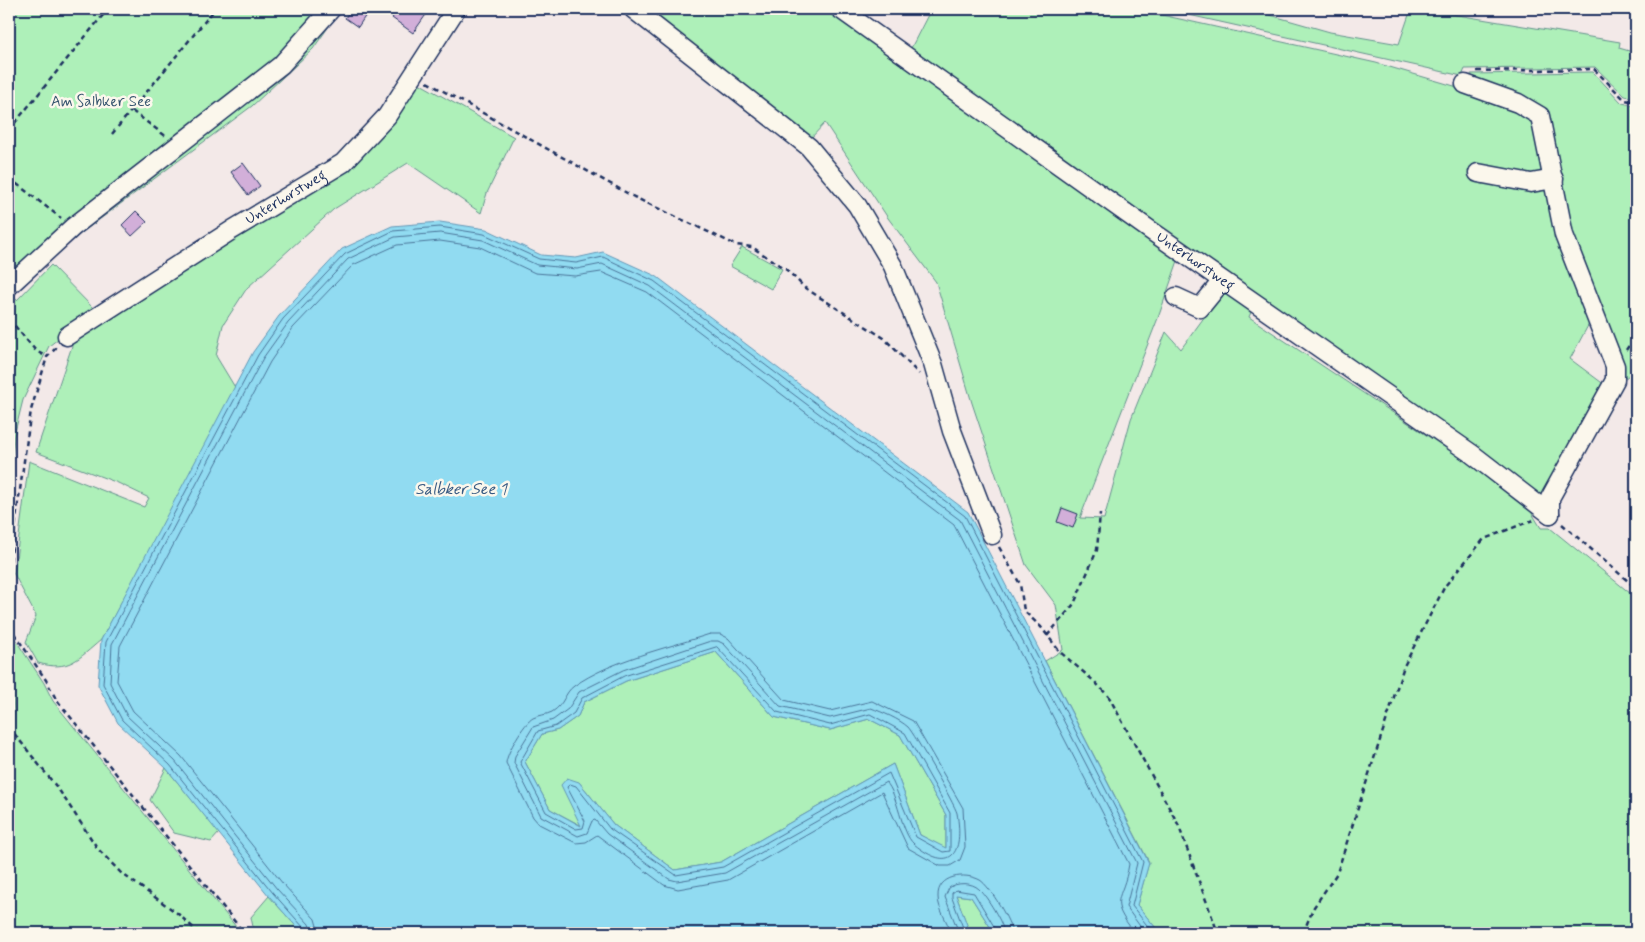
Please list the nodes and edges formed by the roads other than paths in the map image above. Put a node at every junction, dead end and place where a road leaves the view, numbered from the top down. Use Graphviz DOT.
graph roads {
  1 [pos="331,9"];
  2 [pos="456,9"];
  3 [pos="633,9"];
  4 [pos="840,9"];
  5 [pos="1465,84"];
  6 [pos="1478,173"];
  7 [pos="1554,179"];
  8 [pos="1222,281"];
  9 [pos="9,286"];
  10 [pos="1176,297"];
  11 [pos="67,336"];
  12 [pos="992,535"];
  1 -- 9 [label="street"];
  2 -- 11 [label="street, Unterhorstweg"];
  3 -- 12 [label="street"];
  4 -- 8 [label="street, Unterhorstweg"];
  5 -- 7 [label="street"];
  6 -- 7 [label="street"];
  7 -- 8 [label="street, Unterhorstweg"];
  8 -- 10 [label="street"];
}
